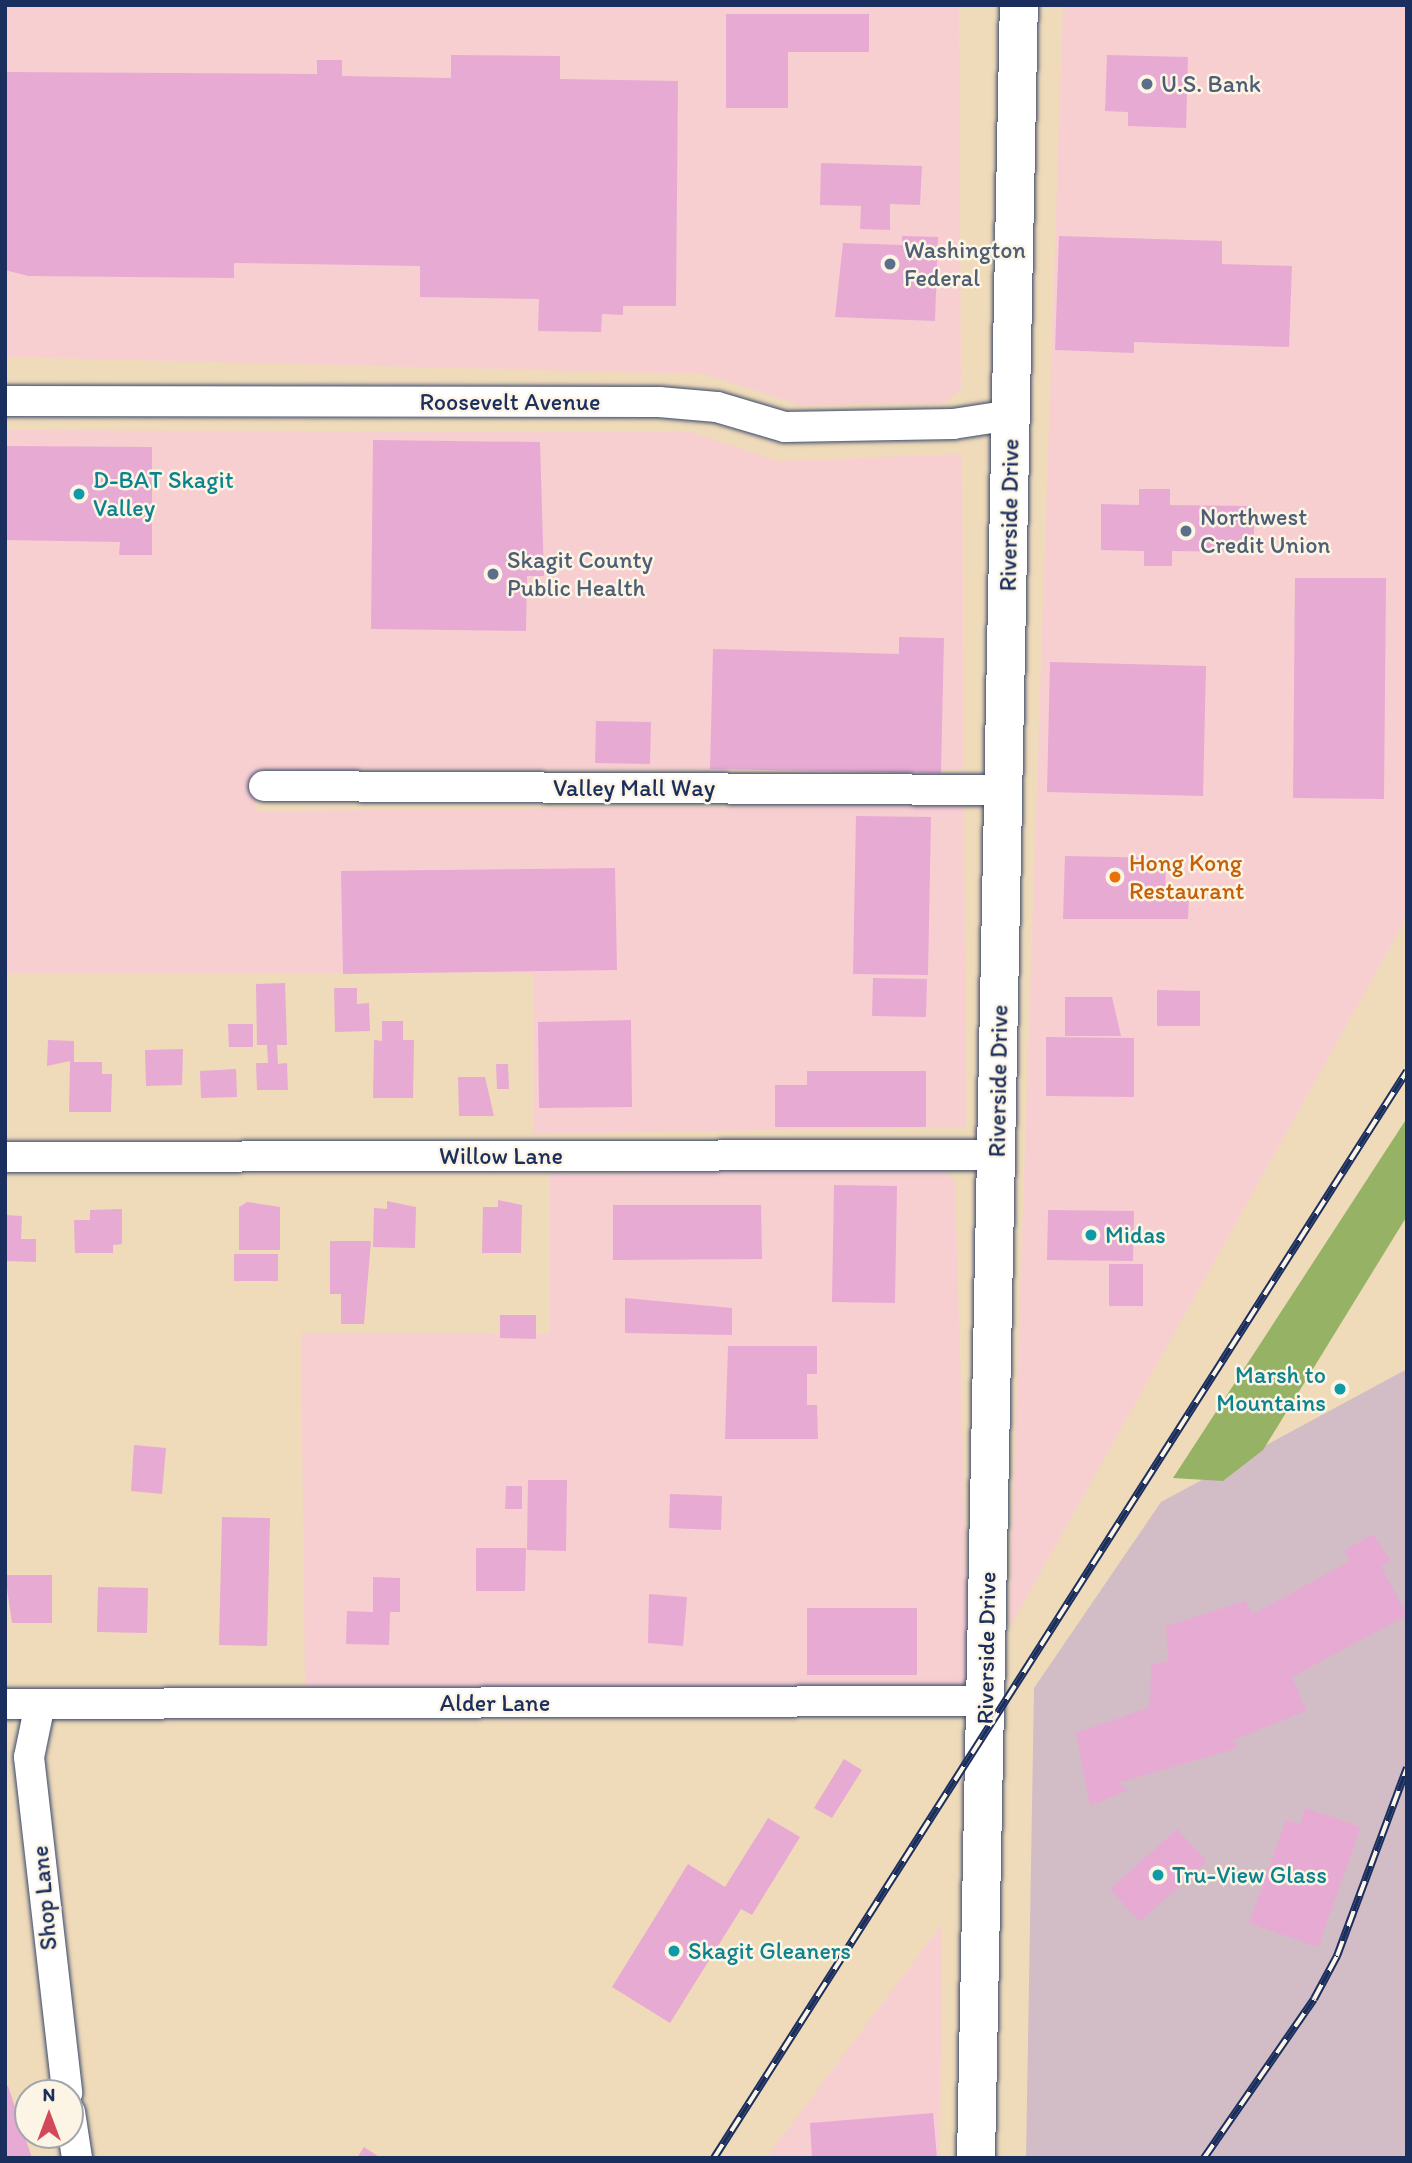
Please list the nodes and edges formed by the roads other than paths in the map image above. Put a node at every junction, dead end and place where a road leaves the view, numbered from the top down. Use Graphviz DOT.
graph roads {
  1 [pos="1018,5"];
  2 [pos="5,401"];
  3 [pos="1010,415"];
  4 [pos="264,786"];
  5 [pos="1003,790"];
  6 [pos="996,1155"];
  7 [pos="5,1157"];
  8 [pos="985,1701"];
  9 [pos="5,1704"];
  10 [pos="40,1704"];
  11 [pos="65,2079"];
  12 [pos="976,2158"];
  1 -- 3 [label="main road, Riverside Drive"];
  2 -- 3 [label="street, Roosevelt Avenue"];
  3 -- 5 [label="main road, Riverside Drive"];
  4 -- 5 [label="street, Valley Mall Way"];
  5 -- 6 [label="main road, Riverside Drive"];
  6 -- 7 [label="street, Willow Lane"];
  6 -- 8 [label="main road, Riverside Drive"];
  8 -- 10 [label="street, Alder Lane"];
  8 -- 12 [label="main road, Riverside Drive"];
  9 -- 10 [label="street, Alder Lane"];
  10 -- 11 [label="street, Shop Lane"];
}
